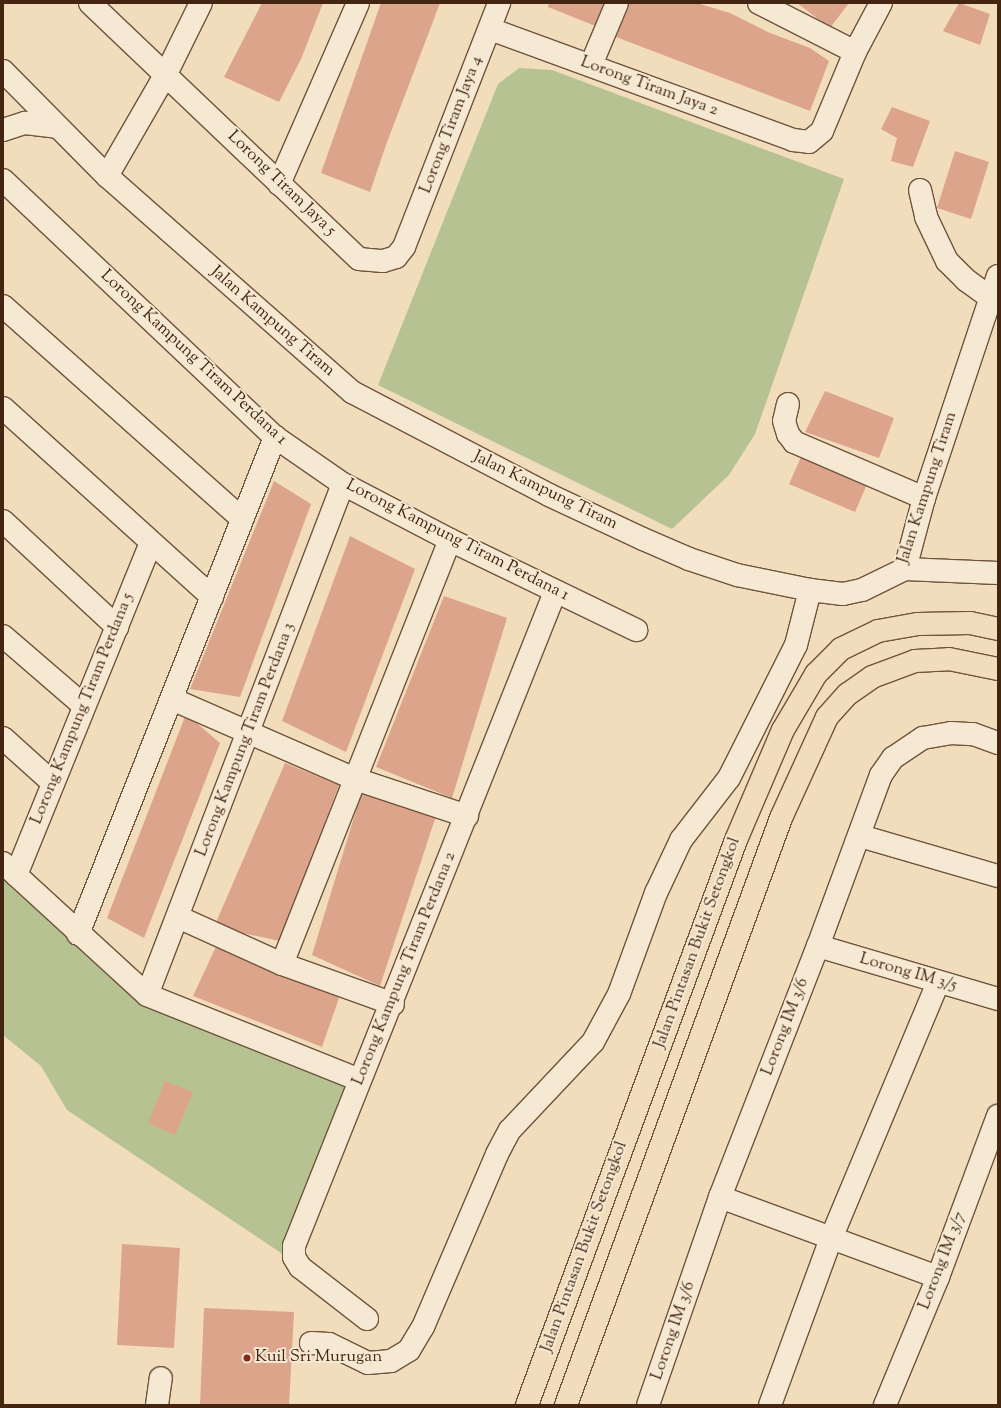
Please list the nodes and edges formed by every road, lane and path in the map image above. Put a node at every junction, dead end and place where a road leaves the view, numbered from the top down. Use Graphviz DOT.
graph roads {
  1 [pos="90,3"];
  2 [pos="201,3"];
  3 [pos="358,3"];
  4 [pos="499,3"];
  5 [pos="617,3"];
  6 [pos="759,3"];
  7 [pos="882,3"];
  8 [pos="490,29"];
  9 [pos="855,52"];
  10 [pos="591,65"];
  11 [pos="3,71"];
  12 [pos="166,74"];
  13 [pos="57,127"];
  14 [pos="3,130"];
  15 [pos="107,176"];
  16 [pos="3,180"];
  17 [pos="279,184"];
  18 [pos="920,190"];
  19 [pos="404,248"];
  20 [pos="998,276"];
  21 [pos="991,298"];
  22 [pos="3,306"];
  23 [pos="788,404"];
  24 [pos="3,408"];
  25 [pos="275,438"];
  26 [pos="343,484"];
  27 [pos="924,498"];
  28 [pos="242,519"];
  29 [pos="3,521"];
  30 [pos="450,540"];
  31 [pos="151,542"];
  32 [pos="905,569"];
  33 [pos="998,573"];
  34 [pos="810,590"];
  35 [pos="555,592"];
  36 [pos="212,597"];
  37 [pos="117,626"];
  38 [pos="998,629"];
  39 [pos="636,630"];
  40 [pos="3,636"];
  41 [pos="998,669"];
  42 [pos="172,699"];
  43 [pos="84,706"];
  44 [pos="248,734"];
  45 [pos="3,738"];
  46 [pos="998,743"];
  47 [pos="355,779"];
  48 [pos="53,783"];
  49 [pos="467,816"];
  50 [pos="860,836"];
  51 [pos="9,869"];
  52 [pos="998,876"];
  53 [pos="178,917"];
  54 [pos="78,934"];
  55 [pos="818,946"];
  56 [pos="282,964"];
  57 [pos="938,982"];
  58 [pos="147,995"];
  59 [pos="998,999"];
  60 [pos="393,1004"];
  61 [pos="360,1080"];
  62 [pos="998,1116"];
  63 [pos="993,1146"];
  64 [pos="720,1197"];
  65 [pos="832,1236"];
  66 [pos="938,1277"];
  67 [pos="367,1319"];
  68 [pos="311,1343"];
  69 [pos="161,1378"];
  70 [pos="157,1405"];
  71 [pos="527,1405"];
  72 [pos="566,1405"];
  73 [pos="648,1405"];
  74 [pos="770,1405"];
  75 [pos="885,1405"];
  1 -- 12 [label="street, Lorong Tiram Jaya 5"];
  2 -- 12 [label="street"];
  3 -- 17 [label="street"];
  4 -- 8 [label="street, Lorong Tiram Jaya 4"];
  5 -- 10 [label="street"];
  6 -- 9 [label="street"];
  7 -- 9 [label="street"];
  8 -- 10 [label="street, Lorong Tiram Jaya 2"];
  8 -- 19 [label="street, Lorong Tiram Jaya 4"];
  9 -- 10 [label="street, Lorong Tiram Jaya 2"];
  11 -- 13 [label="street, Jalan Kampung Tiram"];
  12 -- 15 [label="street"];
  12 -- 17 [label="street, Lorong Tiram Jaya 5"];
  13 -- 14 [label="street"];
  13 -- 15 [label="street, Jalan Kampung Tiram"];
  15 -- 34 [label="street, Jalan Kampung Tiram"];
  16 -- 25 [label="street, Lorong Kampung Tiram Perdana 1"];
  17 -- 19 [label="street, Lorong Tiram Jaya 5"];
  18 -- 21 [label="street"];
  20 -- 21 [label="street, Jalan Kampung Tiram"];
  21 -- 27 [label="street, Jalan Kampung Tiram"];
  22 -- 28 [label="street"];
  23 -- 27 [label="street"];
  24 -- 31 [label="street"];
  25 -- 26 [label="street, Lorong Kampung Tiram Perdana 1"];
  25 -- 28 [label="street"];
  26 -- 30 [label="street, Lorong Kampung Tiram Perdana 1"];
  26 -- 44 [label="street, Lorong Kampung Tiram Perdana 3"];
  27 -- 32 [label="street, Jalan Kampung Tiram"];
  28 -- 36 [label="street"];
  29 -- 37 [label="street"];
  30 -- 35 [label="street, Lorong Kampung Tiram Perdana 1"];
  30 -- 47 [label="street"];
  31 -- 36 [label="street"];
  31 -- 37 [label="street, Lorong Kampung Tiram Perdana 5"];
  32 -- 33 [label="street"];
  32 -- 34 [label="street, Jalan Kampung Tiram"];
  34 -- 68 [label="street"];
  35 -- 39 [label="street, Lorong Kampung Tiram Perdana 1"];
  35 -- 49 [label="street, Lorong Kampung Tiram Perdana 2"];
  36 -- 42 [label="street"];
  37 -- 43 [label="street, Lorong Kampung Tiram Perdana 5"];
  38 -- 71 [label="main road, Jalan Pintasan Bukit Setongkol"];
  40 -- 43 [label="street"];
  41 -- 72 [label="main road, Jalan Pintasan Bukit Setongkol"];
  42 -- 44 [label="street"];
  42 -- 54 [label="street"];
  43 -- 48 [label="street, Lorong Kampung Tiram Perdana 5"];
  44 -- 47 [label="street"];
  44 -- 53 [label="street, Lorong Kampung Tiram Perdana 3"];
  45 -- 48 [label="street"];
  46 -- 50 [label="street, Lorong IM 3/6"];
  47 -- 49 [label="street"];
  47 -- 56 [label="street"];
  48 -- 51 [label="street, Lorong Kampung Tiram Perdana 5"];
  49 -- 60 [label="street, Lorong Kampung Tiram Perdana 2"];
  50 -- 52 [label="street"];
  50 -- 55 [label="street, Lorong IM 3/6"];
  51 -- 54 [label="street"];
  53 -- 56 [label="street"];
  53 -- 58 [label="street, Lorong Kampung Tiram Perdana 3"];
  54 -- 58 [label="street"];
  55 -- 57 [label="street, Lorong IM 3/5"];
  55 -- 64 [label="street, Lorong IM 3/6"];
  56 -- 60 [label="street"];
  57 -- 59 [label="street, Lorong IM 3/5"];
  57 -- 65 [label="street"];
  58 -- 61 [label="street"];
  60 -- 61 [label="street, Lorong Kampung Tiram Perdana 2"];
  61 -- 67 [label="street, Lorong Kampung Tiram Perdana 2"];
  62 -- 63 [label="street, Lorong IM 3/7"];
  63 -- 66 [label="street, Lorong IM 3/7"];
  64 -- 65 [label="street"];
  64 -- 73 [label="street, Lorong IM 3/6"];
  65 -- 66 [label="street"];
  65 -- 74 [label="street"];
  66 -- 75 [label="street, Lorong IM 3/7"];
  69 -- 70 [label="street"];
}
